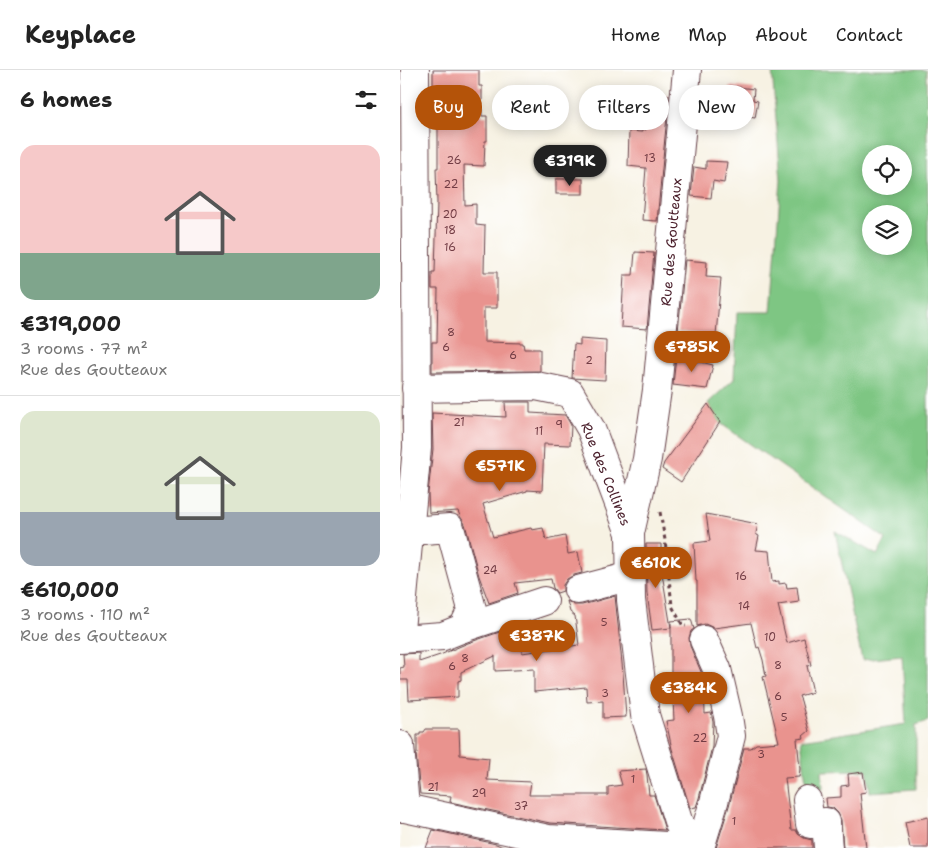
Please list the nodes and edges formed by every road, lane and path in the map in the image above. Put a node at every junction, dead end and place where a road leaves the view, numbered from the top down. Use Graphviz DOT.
graph roads {
  1 [pos="415,70"];
  2 [pos="687,70"];
  3 [pos="416,388"];
  4 [pos="638,497"];
  5 [pos="410,531"];
  6 [pos="630,533"];
  7 [pos="631,576"];
  8 [pos="578,590"];
  9 [pos="544,601"];
  10 [pos="463,628"];
  11 [pos="400,630"];
  12 [pos="400,639"];
  13 [pos="704,640"];
  14 [pos="400,744"];
  15 [pos="807,800"];
  16 [pos="402,808"];
  17 [pos="700,848"];
  18 [pos="828,848"];
  1 -- 3 [label="street"];
  2 -- 4 [label="street, Rue des Goutteaux"];
  3 -- 5 [label="street"];
  3 -- 6 [label="street, Rue des Collines"];
  4 -- 6 [label="street, Rue des Goutteaux"];
  4 -- 13 [label="path"];
  5 -- 10 [label="street"];
  5 -- 11 [label="street"];
  6 -- 7 [label="street, Rue des Goutteaux"];
  7 -- 8 [label="street"];
  7 -- 17 [label="street, Rue des Goutteaux"];
  9 -- 10 [label="street"];
  10 -- 12 [label="street"];
  13 -- 17 [label="street"];
  14 -- 16 [label="street"];
  15 -- 18 [label="street"];
  16 -- 17 [label="street"];
}
